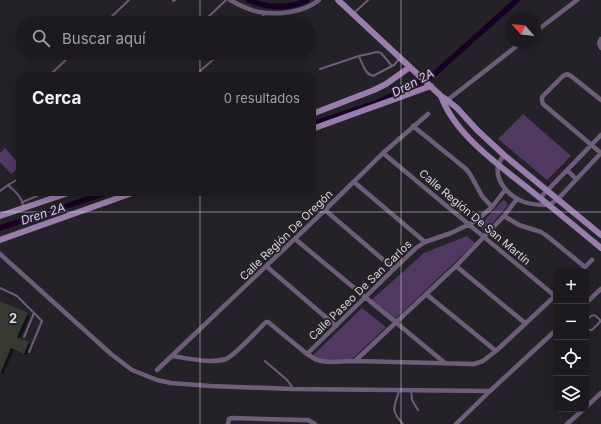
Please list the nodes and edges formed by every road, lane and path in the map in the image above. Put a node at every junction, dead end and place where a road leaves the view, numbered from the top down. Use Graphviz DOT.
graph roads {
  1 [pos="129,0"];
  2 [pos="226,0"];
  3 [pos="230,0"];
  4 [pos="319,0"];
  5 [pos="338,0"];
  6 [pos="368,0"];
  7 [pos="577,0"];
  8 [pos="267,13"];
  9 [pos="353,13"];
  10 [pos="112,16"];
  11 [pos="209,16"];
  12 [pos="263,16"];
  13 [pos="541,27"];
  14 [pos="601,39"];
  15 [pos="514,48"];
  16 [pos="601,48"];
  17 [pos="359,56"];
  18 [pos="400,58"];
  19 [pos="65,60"];
  20 [pos="213,60"];
  21 [pos="392,66"];
  22 [pos="413,69"];
  23 [pos="320,70"];
  24 [pos="200,71"];
  25 [pos="52,72"];
  26 [pos="428,84"];
  27 [pos="601,100"];
  28 [pos="446,102"];
  29 [pos="316,112"];
  30 [pos="428,114"];
  31 [pos="413,126"];
  32 [pos="316,127"];
  33 [pos="601,135"];
  34 [pos="591,145"];
  35 [pos="383,153"];
  36 [pos="601,153"];
  37 [pos="504,154"];
  38 [pos="498,164"];
  39 [pos="567,170"];
  40 [pos="576,179"];
  41 [pos="16,180"];
  42 [pos="354,182"];
  43 [pos="8,184"];
  44 [pos="505,190"];
  45 [pos="548,190"];
  46 [pos="0,191"];
  47 [pos="16,193"];
  48 [pos="18,196"];
  49 [pos="39,196"];
  50 [pos="56,196"];
  51 [pos="124,196"];
  52 [pos="540,198"];
  53 [pos="517,199"];
  54 [pos="558,199"];
  55 [pos="23,205"];
  56 [pos="549,205"];
  57 [pos="492,207"];
  58 [pos="325,210"];
  59 [pos="0,216"];
  60 [pos="504,216"];
  61 [pos="470,225"];
  62 [pos="601,235"];
  63 [pos="484,237"];
  64 [pos="295,238"];
  65 [pos="0,240"];
  66 [pos="425,242"];
  67 [pos="601,248"];
  68 [pos="0,254"];
  69 [pos="592,260"];
  70 [pos="266,266"];
  71 [pos="456,266"];
  72 [pos="585,267"];
  73 [pos="394,269"];
  74 [pos="0,288"];
  75 [pos="601,289"];
  76 [pos="553,293"];
  77 [pos="426,294"];
  78 [pos="366,296"];
  79 [pos="553,298"];
  80 [pos="589,300"];
  81 [pos="34,313"];
  82 [pos="589,318"];
  83 [pos="396,322"];
  84 [pos="525,323"];
  85 [pos="336,326"];
  86 [pos="589,330"];
  87 [pos="553,333"];
  88 [pos="24,337"];
  89 [pos="496,351"];
  90 [pos="29,352"];
  91 [pos="307,354"];
  92 [pos="172,356"];
  93 [pos="265,361"];
  94 [pos="355,362"];
  95 [pos="445,363"];
  96 [pos="157,370"];
  97 [pos="293,389"];
  98 [pos="399,390"];
  99 [pos="411,390"];
  100 [pos="490,391"];
  101 [pos="601,393"];
  102 [pos="589,404"];
  103 [pos="418,410"];
  104 [pos="581,412"];
  105 [pos="228,424"];
  106 [pos="315,424"];
  107 [pos="403,424"];
  108 [pos="456,424"];
  109 [pos="568,424"];
  1 -- 10 [label="lane"];
  2 -- 11 [label="lane"];
  3 -- 8 [label="street"];
  4 -- 8 [label="street"];
  5 -- 9 [label="street"];
  6 -- 9 [label="lane"];
  7 -- 13 [label="street"];
  8 -- 12 [label="lane"];
  9 -- 18 [label="street"];
  14 -- 16 [label="street"];
  15 -- 28 [label="street"];
  17 -- 21 [label="lane"];
  17 -- 21 [label="lane"];
  17 -- 23 [label="lane"];
  18 -- 21 [label="lane"];
  18 -- 22 [label="street"];
  19 -- 25 [label="lane"];
  20 -- 24 [label="lane"];
  22 -- 26 [label="street"];
  22 -- 29 [label="street"];
  26 -- 28 [label="street"];
  26 -- 32 [label="street"];
  27 -- 34 [label="street"];
  28 -- 37 [label="street"];
  28 -- 38 [label="street"];
  30 -- 31 [label="street, Calle Región De Oregón"];
  31 -- 35 [label="street, Calle Región De Oregón"];
  31 -- 57 [label="street"];
  33 -- 34 [label="street"];
  34 -- 36 [label="street"];
  34 -- 39 [label="street"];
  35 -- 42 [label="street, Calle Región De Oregón"];
  35 -- 61 [label="street, Calle Región De San Martín"];
  36 -- 40 [label="street"];
  37 -- 38 [label="street"];
  37 -- 45 [label="street"];
  38 -- 44 [label="street"];
  38 -- 52 [label="street"];
  39 -- 40 [label="street"];
  39 -- 45 [label="street"];
  40 -- 54 [label="street"];
  41 -- 43 [label="lane"];
  42 -- 58 [label="street, Calle Región De Oregón"];
  42 -- 66 [label="street"];
  43 -- 46 [label="lane"];
  43 -- 47 [label="lane"];
  44 -- 53 [label="street"];
  44 -- 57 [label="street, Calle Paseo De San Carlos"];
  45 -- 52 [label="street"];
  45 -- 54 [label="street"];
  48 -- 55 [label="lane"];
  49 -- 55 [label="lane"];
  50 -- 55 [label="street"];
  51 -- 65 [label="street"];
  52 -- 56 [label="street"];
  53 -- 56 [label="street"];
  53 -- 60 [label="street"];
  54 -- 56 [label="street"];
  54 -- 62 [label="street"];
  55 -- 59 [label="street"];
  56 -- 67 [label="street"];
  57 -- 61 [label="street, Calle Paseo De San Carlos"];
  58 -- 64 [label="street, Calle Región De Oregón"];
  58 -- 73 [label="street"];
  60 -- 63 [label="street"];
  60 -- 72 [label="street"];
  61 -- 63 [label="street, Calle Región De San Martín"];
  61 -- 66 [label="street, Calle Paseo De San Carlos"];
  63 -- 71 [label="street"];
  63 -- 76 [label="street, Calle Región De San Martín"];
  64 -- 70 [label="street, Calle Región De Oregón"];
  64 -- 78 [label="street"];
  66 -- 73 [label="street, Calle Paseo De San Carlos"];
  68 -- 97 [label="street"];
  69 -- 72 [label="street"];
  70 -- 85 [label="street"];
  70 -- 92 [label="street, Calle Región De Oregón"];
  71 -- 77 [label="street"];
  71 -- 84 [label="street"];
  73 -- 78 [label="street, Calle Paseo De San Carlos"];
  74 -- 81 [label="lane"];
  75 -- 80 [label="street"];
  77 -- 83 [label="street"];
  77 -- 89 [label="street"];
  78 -- 83 [label="street"];
  78 -- 85 [label="street, Calle Paseo De San Carlos"];
  79 -- 84 [label="street"];
  81 -- 88 [label="lane"];
  81 -- 90 [label="lane"];
  82 -- 86 [label="lane"];
  83 -- 94 [label="street"];
  83 -- 95 [label="street"];
  84 -- 89 [label="street"];
  85 -- 91 [label="street, Calle Paseo De San Carlos"];
  87 -- 100 [label="street"];
  89 -- 95 [label="street"];
  91 -- 92 [label="street"];
  91 -- 94 [label="street"];
  92 -- 96 [label="street, Calle Región De Oregón"];
  93 -- 97 [label="lane"];
  94 -- 95 [label="street"];
  97 -- 98 [label="street"];
  98 -- 99 [label="street"];
  98 -- 107 [label="lane"];
  99 -- 100 [label="street"];
  99 -- 103 [label="lane"];
  100 -- 108 [label="street"];
  101 -- 102 [label="street"];
  104 -- 109 [label="street"];
  105 -- 106 [label="street"];
}
